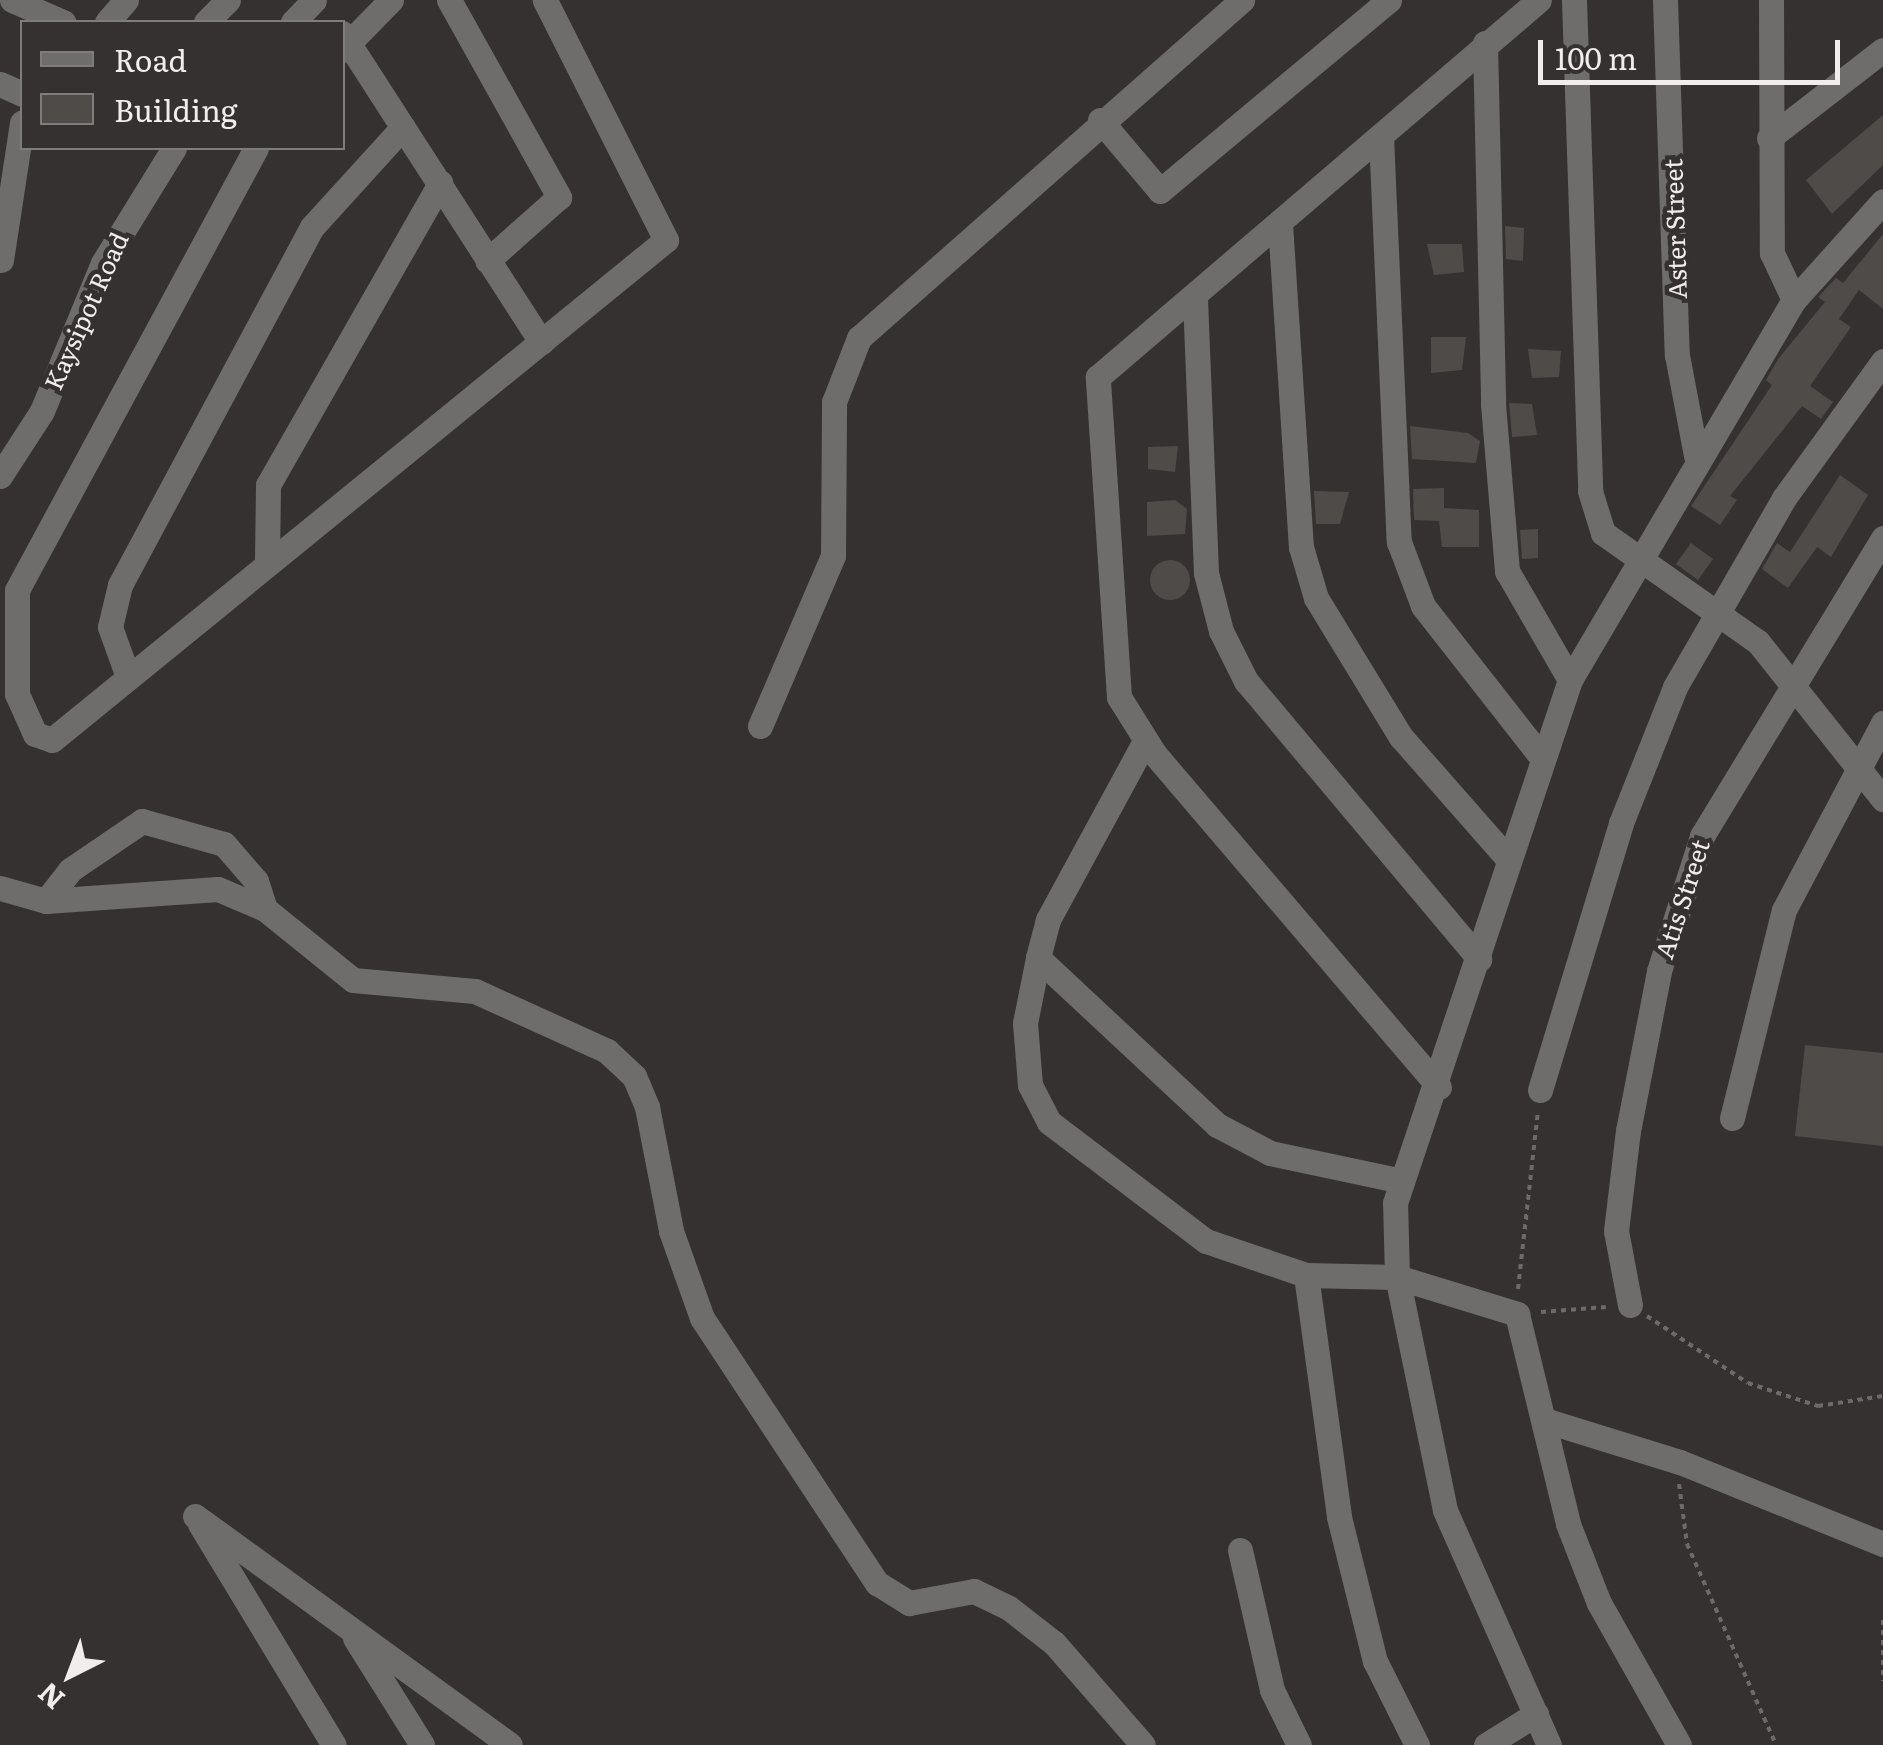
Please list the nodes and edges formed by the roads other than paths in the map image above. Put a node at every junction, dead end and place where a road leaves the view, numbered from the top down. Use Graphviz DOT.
graph roads {
  1 [pos="12,0"];
  2 [pos="126,0"];
  3 [pos="228,0"];
  4 [pos="317,0"];
  5 [pos="391,0"];
  6 [pos="448,0"];
  7 [pos="545,0"];
  8 [pos="1242,0"];
  9 [pos="1389,0"];
  10 [pos="1539,0"];
  11 [pos="1574,0"];
  12 [pos="1666,0"];
  13 [pos="1771,0"];
  14 [pos="58,20"];
  15 [pos="109,20"];
  16 [pos="208,20"];
  17 [pos="295,20"];
  18 [pos="345,35"];
  19 [pos="345,41"];
  20 [pos="1485,44"];
  21 [pos="1883,50"];
  22 [pos="1100,120"];
  23 [pos="403,128"];
  24 [pos="20,136"];
  25 [pos="1380,136"];
  26 [pos="1768,138"];
  27 [pos="173,150"];
  28 [pos="255,150"];
  29 [pos="440,183"];
  30 [pos="1883,201"];
  31 [pos="1280,223"];
  32 [pos="1,260"];
  33 [pos="487,262"];
  34 [pos="1195,299"];
  35 [pos="1794,300"];
  36 [pos="541,342"];
  37 [pos="1883,360"];
  38 [pos="1696,456"];
  39 [pos="0,476"];
  40 [pos="1883,538"];
  41 [pos="267,558"];
  42 [pos="1637,558"];
  43 [pos="1719,608"];
  44 [pos="127,674"];
  45 [pos="1570,680"];
  46 [pos="1790,681"];
  47 [pos="1883,723"];
  48 [pos="760,726"];
  49 [pos="1145,741"];
  50 [pos="1539,754"];
  51 [pos="1856,766"];
  52 [pos="1883,799"];
  53 [pos="1509,860"];
  54 [pos="0,888"];
  55 [pos="46,901"];
  56 [pos="264,909"];
  57 [pos="1038,958"];
  58 [pos="1479,960"];
  59 [pos="1440,1086"];
  60 [pos="1540,1090"];
  61 [pos="1732,1118"];
  62 [pos="1402,1182"];
  63 [pos="1306,1275"];
  64 [pos="1397,1277"];
  65 [pos="1630,1304"];
  66 [pos="1544,1420"];
  67 [pos="1883,1544"];
  68 [pos="1240,1550"];
  69 [pos="347,1626"];
  70 [pos="1536,1714"];
  71 [pos="507,1744"];
  72 [pos="334,1745"];
  73 [pos="422,1745"];
  74 [pos="1143,1745"];
  75 [pos="1300,1745"];
  76 [pos="1417,1745"];
  77 [pos="1486,1745"];
  78 [pos="1549,1745"];
  79 [pos="1679,1745"];
  1 -- 14 [label="street"];
  2 -- 15 [label="street"];
  3 -- 16 [label="street"];
  4 -- 17 [label="street"];
  5 -- 18 [label="street"];
  6 -- 33 [label="street"];
  7 -- 36 [label="street"];
  8 -- 22 [label="street"];
  9 -- 22 [label="street"];
  10 -- 20 [label="street"];
  11 -- 42 [label="street"];
  12 -- 38 [label="street, Aster Street"];
  13 -- 26 [label="street"];
  19 -- 23 [label="street"];
  20 -- 25 [label="street"];
  20 -- 45 [label="street"];
  21 -- 26 [label="street"];
  22 -- 48 [label="street"];
  23 -- 29 [label="street"];
  23 -- 44 [label="street"];
  24 -- 32 [label="street"];
  25 -- 31 [label="street"];
  25 -- 50 [label="street"];
  26 -- 35 [label="street"];
  27 -- 39 [label="street, Kaysipot Road"];
  28 -- 44 [label="street"];
  29 -- 33 [label="street"];
  29 -- 41 [label="street"];
  30 -- 35 [label="street"];
  31 -- 34 [label="street"];
  31 -- 53 [label="street"];
  33 -- 36 [label="street"];
  34 -- 49 [label="street"];
  34 -- 58 [label="street"];
  35 -- 38 [label="street"];
  36 -- 41 [label="street"];
  37 -- 43 [label="street"];
  38 -- 42 [label="street"];
  40 -- 46 [label="street, Atis Street"];
  41 -- 44 [label="street"];
  42 -- 43 [label="street"];
  42 -- 45 [label="street"];
  43 -- 46 [label="street"];
  43 -- 60 [label="street"];
  45 -- 50 [label="street"];
  46 -- 51 [label="street"];
  46 -- 65 [label="street, Atis Street"];
  47 -- 51 [label="street"];
  49 -- 57 [label="street"];
  49 -- 59 [label="street"];
  50 -- 53 [label="street"];
  51 -- 52 [label="street"];
  51 -- 61 [label="street"];
  53 -- 58 [label="street"];
  54 -- 55 [label="street"];
  55 -- 56 [label="street"];
  55 -- 56 [label="street"];
  56 -- 74 [label="street"];
  57 -- 62 [label="street"];
  57 -- 63 [label="street"];
  58 -- 59 [label="street"];
  59 -- 62 [label="street"];
  62 -- 64 [label="street"];
  63 -- 64 [label="street"];
  63 -- 76 [label="street"];
  64 -- 66 [label="street"];
  64 -- 70 [label="street"];
  66 -- 67 [label="street"];
  66 -- 79 [label="street"];
  68 -- 75 [label="street"];
  69 -- 71 [label="street"];
  69 -- 72 [label="street"];
  69 -- 73 [label="street"];
  70 -- 77 [label="street"];
  70 -- 78 [label="street"];
}
